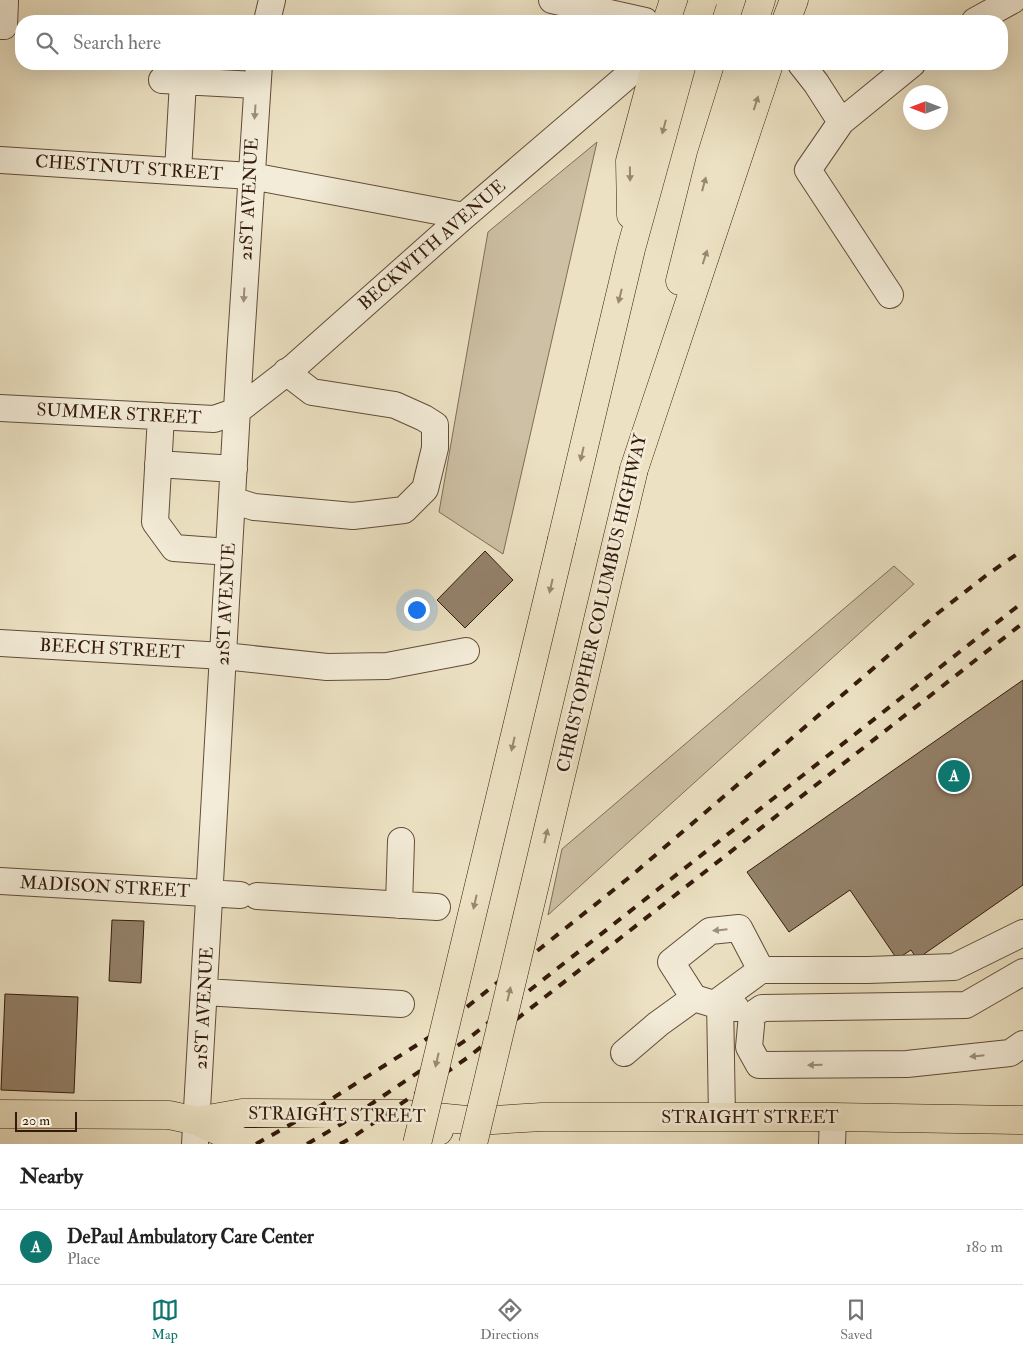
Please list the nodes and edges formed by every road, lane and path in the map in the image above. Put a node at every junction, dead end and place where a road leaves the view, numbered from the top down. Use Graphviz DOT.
graph roads {
  1 [pos="272,0"];
  2 [pos="552,0"];
  3 [pos="674,0"];
  4 [pos="703,0"];
  5 [pos="712,0"];
  6 [pos="763,0"];
  7 [pos="794,0"];
  8 [pos="1013,0"];
  9 [pos="268,15"];
  10 [pos="637,15"];
  11 [pos="651,15"];
  12 [pos="692,15"];
  13 [pos="698,15"];
  14 [pos="757,15"];
  15 [pos="771,15"];
  16 [pos="788,15"];
  17 [pos="986,15"];
  18 [pos="630,70"];
  19 [pos="670,70"];
  20 [pos="671,70"];
  21 [pos="738,70"];
  22 [pos="767,70"];
  23 [pos="806,70"];
  24 [pos="905,70"];
  25 [pos="258,75"];
  26 [pos="841,122"];
  27 [pos="0,160"];
  28 [pos="178,171"];
  29 [pos="251,176"];
  30 [pos="464,216"];
  31 [pos="631,249"];
  32 [pos="890,295"];
  33 [pos="286,372"];
  34 [pos="0,408"];
  35 [pos="237,411"];
  36 [pos="161,416"];
  37 [pos="158,464"];
  38 [pos="234,469"];
  39 [pos="634,470"];
  40 [pos="232,500"];
  41 [pos="229,552"];
  42 [pos="0,643"];
  43 [pos="466,651"];
  44 [pos="224,656"];
  45 [pos="401,841"];
  46 [pos="0,881"];
  47 [pos="210,893"];
  48 [pos="400,905"];
  49 [pos="437,907"];
  50 [pos="1018,943"];
  51 [pos="761,970"];
  52 [pos="1023,972"];
  53 [pos="204,992"];
  54 [pos="694,998"];
  55 [pos="401,1004"];
  56 [pos="720,1006"];
  57 [pos="757,1011"];
  58 [pos="1023,1044"];
  59 [pos="624,1054"];
  60 [pos="753,1055"];
  61 [pos="721,1062"];
  62 [pos="0,1114"];
  63 [pos="722,1116"];
  64 [pos="833,1117"];
  65 [pos="1023,1120"];
  66 [pos="196,1132"];
  67 [pos="475,1132"];
  68 [pos="417,1144"];
  69 [pos="832,1144"];
  1 -- 9 [label="street"];
  2 -- 10 [label="street"];
  3 -- 11 [label="main road"];
  4 -- 13 [label="main road, bridge"];
  5 -- 12 [label="street"];
  6 -- 14 [label="main road"];
  6 -- 15 [label="street"];
  7 -- 16 [label="main road"];
  8 -- 17 [label="street"];
  18 -- 30 [label="street, BECKWITH AVENUE"];
  19 -- 31 [label="main road, one-way"];
  20 -- 31 [label="main road, one-way"];
  39 -- 21 [label="main road, CHRISTOPHER COLUMBUS HIGHWAY, one-way"];
  39 -- 22 [label="main road, one-way"];
  23 -- 26 [label="street"];
  24 -- 26 [label="street"];
  25 -- 28 [label="street"];
  25 -- 29 [label="street, 21ST AVENUE, one-way"];
  26 -- 32 [label="street"];
  27 -- 28 [label="street, CHESTNUT STREET"];
  28 -- 29 [label="street, CHESTNUT STREET"];
  29 -- 30 [label="street, CHESTNUT STREET"];
  29 -- 35 [label="street, 21ST AVENUE, one-way"];
  30 -- 33 [label="street, BECKWITH AVENUE"];
  31 -- 68 [label="main road, one-way, bridge"];
  33 -- 35 [label="street, BECKWITH AVENUE"];
  33 -- 40 [label="street"];
  34 -- 36 [label="street, SUMMER STREET"];
  35 -- 36 [label="street, SUMMER STREET"];
  35 -- 38 [label="street, 21ST AVENUE"];
  36 -- 37 [label="street"];
  37 -- 38 [label="street"];
  37 -- 41 [label="street"];
  38 -- 40 [label="street, 21ST AVENUE"];
  67 -- 39 [label="main road, CHRISTOPHER COLUMBUS HIGHWAY, one-way, bridge"];
  40 -- 41 [label="street, 21ST AVENUE"];
  41 -- 44 [label="street, 21ST AVENUE"];
  42 -- 44 [label="street, BEECH STREET"];
  43 -- 44 [label="street, BEECH STREET"];
  44 -- 47 [label="street, 21ST AVENUE"];
  45 -- 48 [label="street"];
  46 -- 47 [label="street, MADISON STREET"];
  47 -- 48 [label="street, MADISON STREET"];
  47 -- 53 [label="street, 21ST AVENUE"];
  48 -- 49 [label="street, MADISON STREET"];
  50 -- 51 [label="street"];
  51 -- 54 [label="street, one-way"];
  51 -- 56 [label="street"];
  52 -- 57 [label="street"];
  53 -- 55 [label="street"];
  53 -- 66 [label="street, 21ST AVENUE"];
  54 -- 56 [label="street"];
  54 -- 59 [label="street"];
  56 -- 57 [label="street"];
  56 -- 61 [label="street"];
  57 -- 60 [label="street"];
  58 -- 60 [label="street, one-way"];
  60 -- 61 [label="street"];
  61 -- 63 [label="street"];
  62 -- 66 [label="main road, STRAIGHT STREET"];
  63 -- 64 [label="main road, STRAIGHT STREET"];
  63 -- 67 [label="main road, STRAIGHT STREET"];
  64 -- 65 [label="main road, STRAIGHT STREET"];
  64 -- 69 [label="street"];
  66 -- 67 [label="main road, STRAIGHT STREET"];
}
